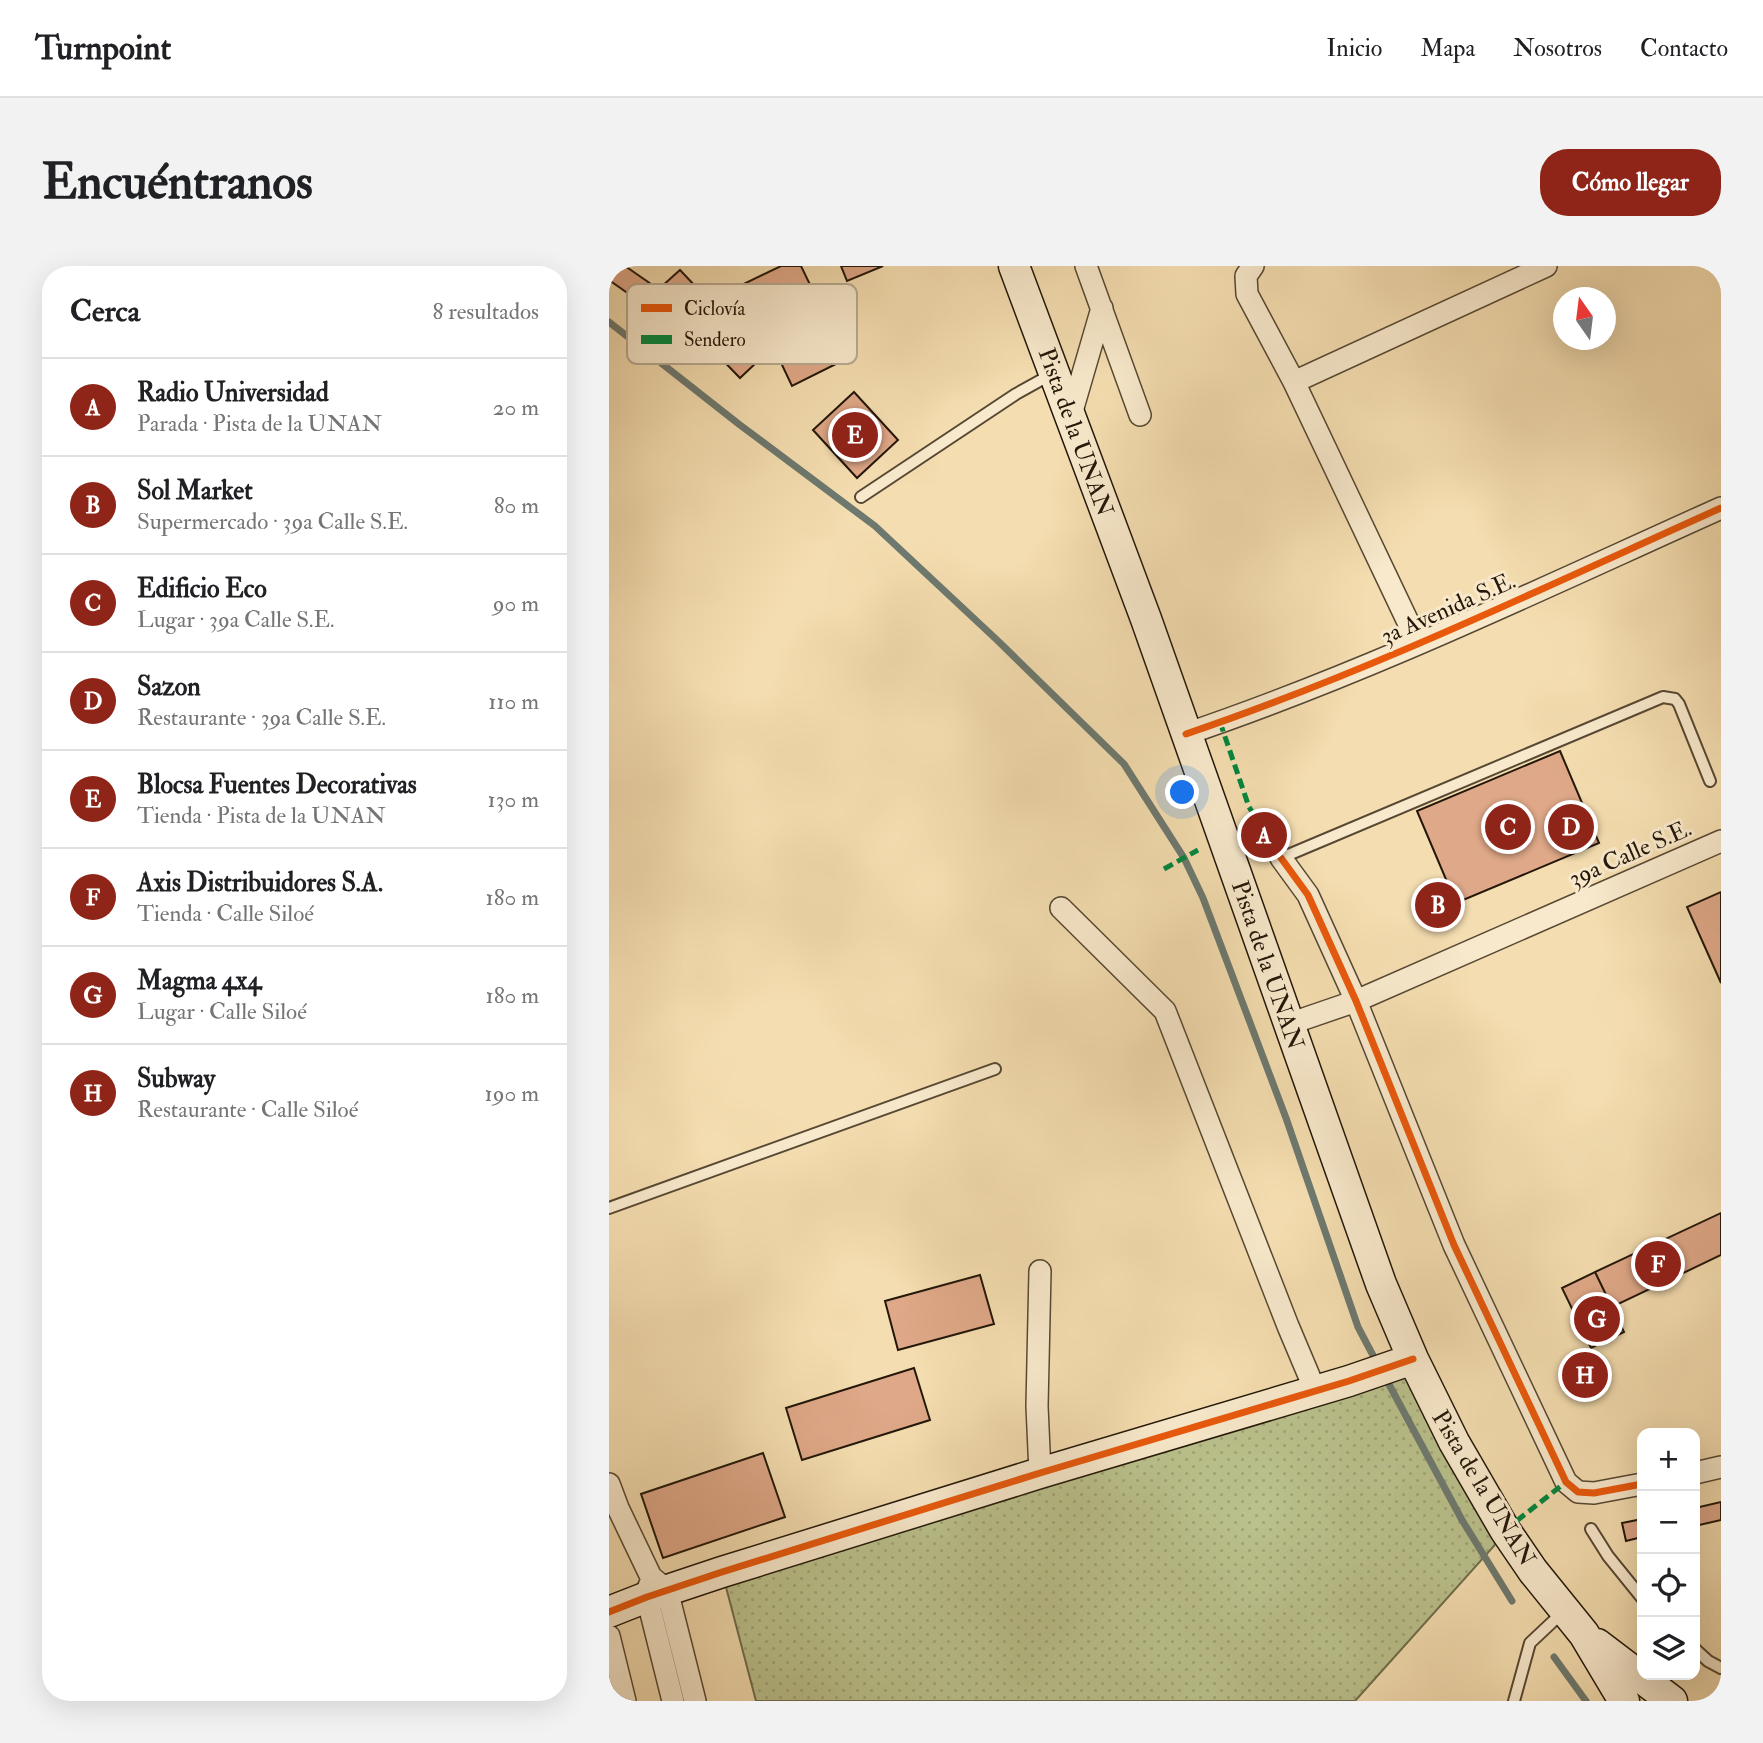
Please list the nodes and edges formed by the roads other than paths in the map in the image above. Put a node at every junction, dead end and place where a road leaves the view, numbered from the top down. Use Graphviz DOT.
graph roads {
  1 [pos="1014,266"];
  2 [pos="1086,266"];
  3 [pos="1254,266"];
  4 [pos="1546,266"];
  5 [pos="1102,309"];
  6 [pos="1055,372"];
  7 [pos="1294,382"];
  8 [pos="1140,415"];
  9 [pos="1070,418"];
  10 [pos="861,497"];
  11 [pos="1721,509"];
  12 [pos="1418,643"];
  13 [pos="1186,734"];
  14 [pos="1710,781"];
  15 [pos="1721,841"];
  16 [pos="1281,858"];
  17 [pos="1061,908"];
  18 [pos="1356,1001"];
  19 [pos="1289,1024"];
  20 [pos="995,1069"];
  21 [pos="609,1208"];
  22 [pos="1040,1271"];
  23 [pos="1413,1359"];
  24 [pos="1315,1390"];
  25 [pos="1721,1467"];
  26 [pos="1700,1472"];
  27 [pos="1040,1473"];
  28 [pos="609,1484"];
  29 [pos="1637,1485"];
  30 [pos="1591,1529"];
  31 [pos="655,1588"];
  32 [pos="1637,1592"];
  33 [pos="1564,1611"];
  34 [pos="609,1612"];
  35 [pos="1584,1633"];
  36 [pos="609,1636"];
  37 [pos="1700,1654"];
  38 [pos="1721,1668"];
  39 [pos="1516,1700"];
  40 [pos="625,1701"];
  41 [pos="673,1701"];
  42 [pos="695,1701"];
  43 [pos="1624,1701"];
  44 [pos="1672,1701"];
  1 -- 6 [label="main road, Pista de la UNAN"];
  2 -- 5 [label="street"];
  3 -- 7 [label="street"];
  4 -- 7 [label="street"];
  5 -- 8 [label="street"];
  5 -- 9 [label="street"];
  6 -- 9 [label="main road, Pista de la UNAN"];
  6 -- 10 [label="lane"];
  7 -- 12 [label="street"];
  9 -- 13 [label="main road, Pista de la UNAN"];
  11 -- 12 [label="street, 3a Avenida S.E."];
  12 -- 13 [label="street, 3a Avenida S.E."];
  13 -- 19 [label="main road, Pista de la UNAN"];
  14 -- 16 [label="lane"];
  15 -- 18 [label="street, 39a Calle S.E."];
  16 -- 18 [label="street"];
  17 -- 24 [label="street"];
  18 -- 19 [label="street, 39a Calle S.E."];
  18 -- 29 [label="street"];
  19 -- 23 [label="main road, Pista de la UNAN"];
  20 -- 21 [label="lane"];
  22 -- 27 [label="street"];
  23 -- 24 [label="main road"];
  23 -- 33 [label="main road, Pista de la UNAN"];
  24 -- 27 [label="main road"];
  25 -- 26 [label="street"];
  27 -- 31 [label="main road"];
  28 -- 31 [label="street"];
  30 -- 32 [label="lane"];
  31 -- 34 [label="main road"];
  31 -- 41 [label="street"];
  31 -- 42 [label="street"];
  33 -- 35 [label="main road, Pista de la UNAN"];
  33 -- 39 [label="lane"];
  35 -- 43 [label="main road, Pista de la UNAN"];
  35 -- 44 [label="main road, Pista de la UNAN"];
  36 -- 40 [label="street"];
  37 -- 38 [label="lane"];
}
